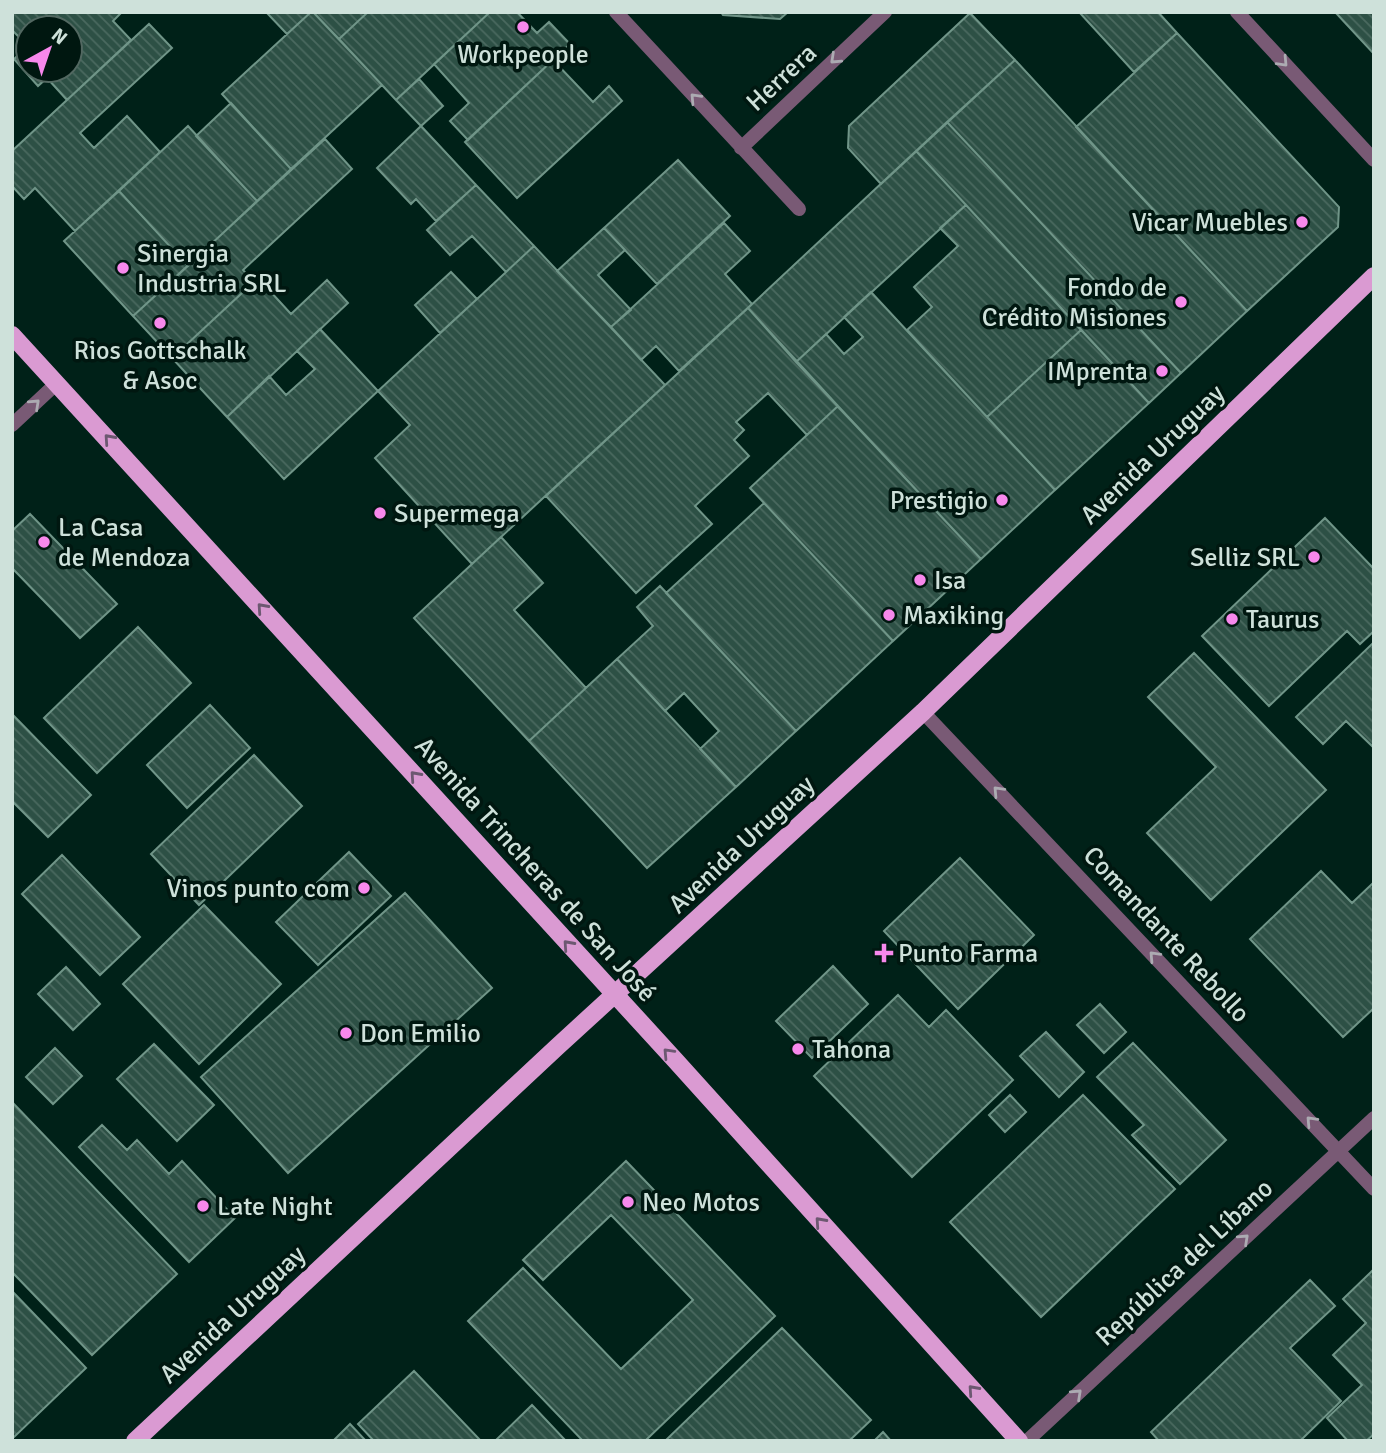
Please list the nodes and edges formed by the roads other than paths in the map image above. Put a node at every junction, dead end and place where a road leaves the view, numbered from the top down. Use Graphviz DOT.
graph roads {
  1 [pos="616,12"];
  2 [pos="885,12"];
  3 [pos="1237,12"];
  4 [pos="741,148"];
  5 [pos="1374,160"];
  6 [pos="799,209"];
  7 [pos="1374,276"];
  8 [pos="12,335"];
  9 [pos="57,383"];
  10 [pos="12,425"];
  11 [pos="923,712"];
  12 [pos="614,995"];
  13 [pos="1374,1118"];
  14 [pos="1339,1151"];
  15 [pos="1374,1189"];
  16 [pos="135,1441"];
  17 [pos="1019,1441"];
  18 [pos="1027,1441"];
  4 -- 1 [label="street, one-way"];
  2 -- 4 [label="street, Herrera, one-way"];
  3 -- 5 [label="street, one-way"];
  4 -- 6 [label="street"];
  7 -- 11 [label="main road, Avenida Uruguay"];
  8 -- 9 [label="main road, Avenida Trincheras de San José"];
  10 -- 9 [label="street, one-way"];
  12 -- 9 [label="main road, Avenida Trincheras de San José, one-way"];
  11 -- 12 [label="main road, Avenida Uruguay"];
  14 -- 11 [label="street, Comandante Rebollo, one-way"];
  12 -- 16 [label="main road, Avenida Uruguay"];
  17 -- 12 [label="main road, Avenida Trincheras de San José, one-way"];
  13 -- 14 [label="street, República del Líbano"];
  14 -- 15 [label="street, Comandante Rebollo"];
  18 -- 14 [label="street, República del Líbano, one-way"];
}
